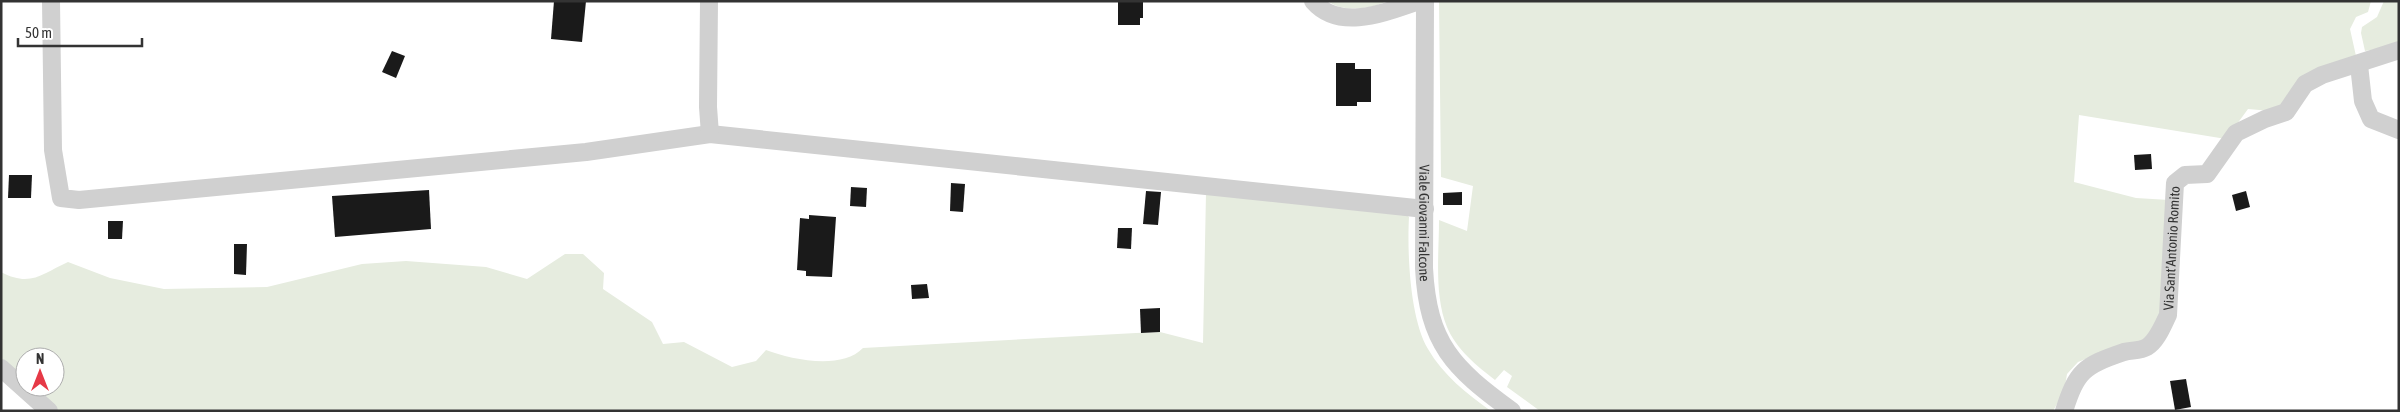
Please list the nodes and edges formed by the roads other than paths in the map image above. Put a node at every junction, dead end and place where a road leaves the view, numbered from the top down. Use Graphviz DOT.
graph roads {
  1 [pos="50,1"];
  2 [pos="709,1"];
  3 [pos="1313,1"];
  4 [pos="1419,1"];
  5 [pos="1425,1"];
  6 [pos="2399,50"];
  7 [pos="2359,65"];
  8 [pos="2399,130"];
  9 [pos="710,134"];
  10 [pos="1425,209"];
  11 [pos="1,368"];
  12 [pos="49,411"];
  13 [pos="1512,411"];
  14 [pos="2064,411"];
  1 -- 9 [label="street"];
  2 -- 9 [label="street"];
  3 -- 4 [label="street"];
  5 -- 10 [label="street, Viale Giovanni Falcone"];
  6 -- 7 [label="street, Via Sant'Antonio Romito"];
  7 -- 8 [label="street"];
  7 -- 14 [label="street, Via Sant'Antonio Romito"];
  9 -- 10 [label="street"];
  10 -- 13 [label="street, Viale Giovanni Falcone"];
  11 -- 12 [label="street"];
}
